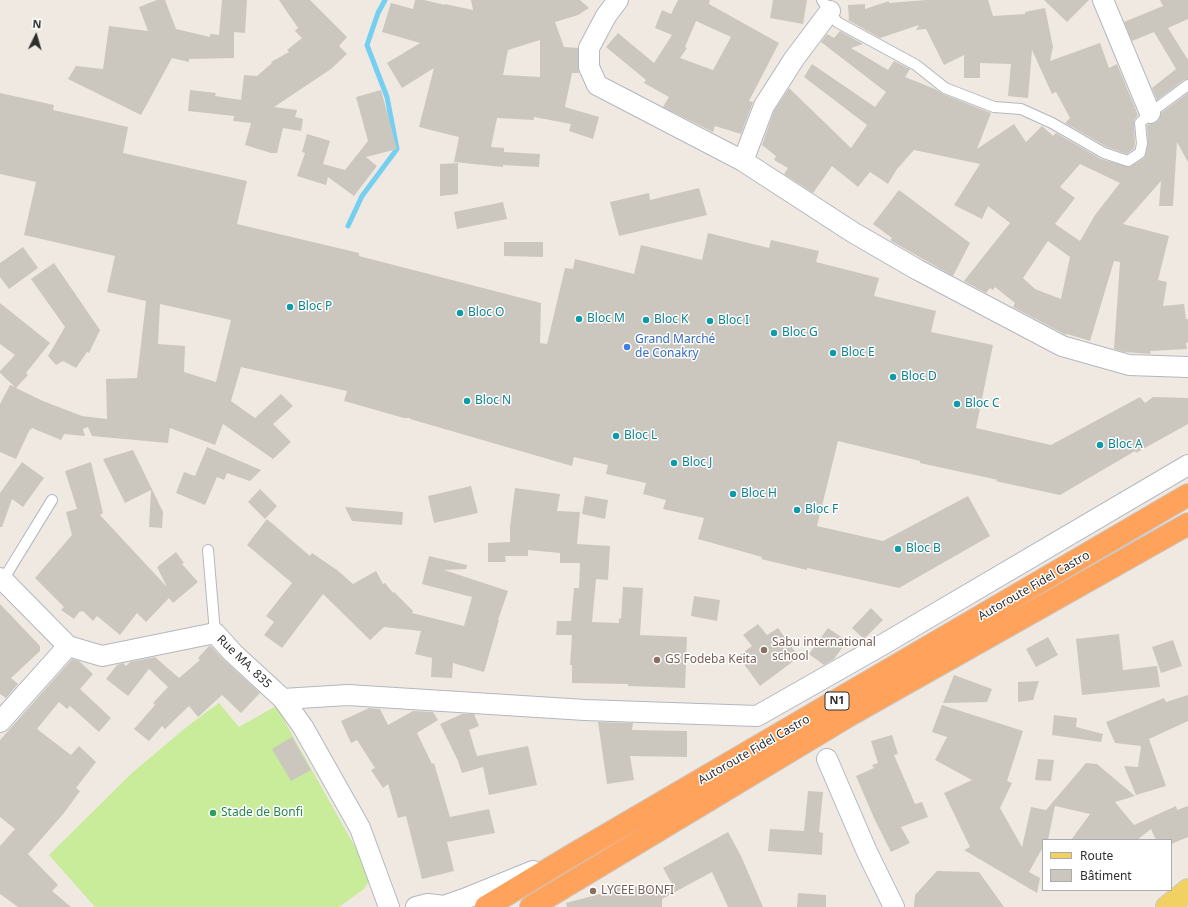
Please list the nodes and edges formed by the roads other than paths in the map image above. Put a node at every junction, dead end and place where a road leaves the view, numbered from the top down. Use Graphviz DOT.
graph roads {
  1 [pos="618,0"];
  2 [pos="1103,0"];
  3 [pos="826,6"];
  4 [pos="1188,85"];
  5 [pos="1150,113"];
  6 [pos="743,161"];
  7 [pos="1188,367"];
  8 [pos="1188,465"];
  9 [pos="1188,495"];
  10 [pos="52,500"];
  11 [pos="1188,524"];
  12 [pos="208,550"];
  13 [pos="1,579"];
  14 [pos="214,633"];
  15 [pos="68,646"];
  16 [pos="283,699"];
  17 [pos="0,722"];
  18 [pos="827,759"];
  19 [pos="574,854"];
  20 [pos="1188,890"];
  21 [pos="389,907"];
  22 [pos="416,907"];
  23 [pos="486,907"];
  24 [pos="531,907"];
  25 [pos="894,907"];
  26 [pos="1167,907"];
  1 -- 6 [label="street"];
  2 -- 5 [label="street"];
  3 -- 5 [label="lane"];
  3 -- 6 [label="street"];
  4 -- 5 [label="lane"];
  6 -- 7 [label="street"];
  8 -- 16 [label="street"];
  9 -- 19 [label="highway, Autoroute Fidel Castro / N1"];
  10 -- 13 [label="lane"];
  11 -- 24 [label="highway, Autoroute Fidel Castro / N1"];
  12 -- 14 [label="lane"];
  13 -- 15 [label="street, Rue MA. 835"];
  14 -- 15 [label="street, Rue MA. 835"];
  14 -- 16 [label="street, Rue MA. 835"];
  15 -- 17 [label="street"];
  16 -- 21 [label="street, Rue MA. 835"];
  18 -- 25 [label="street"];
  19 -- 22 [label="street"];
  19 -- 23 [label="highway, Autoroute Fidel Castro / N1"];
  20 -- 26 [label="main road"];
}
